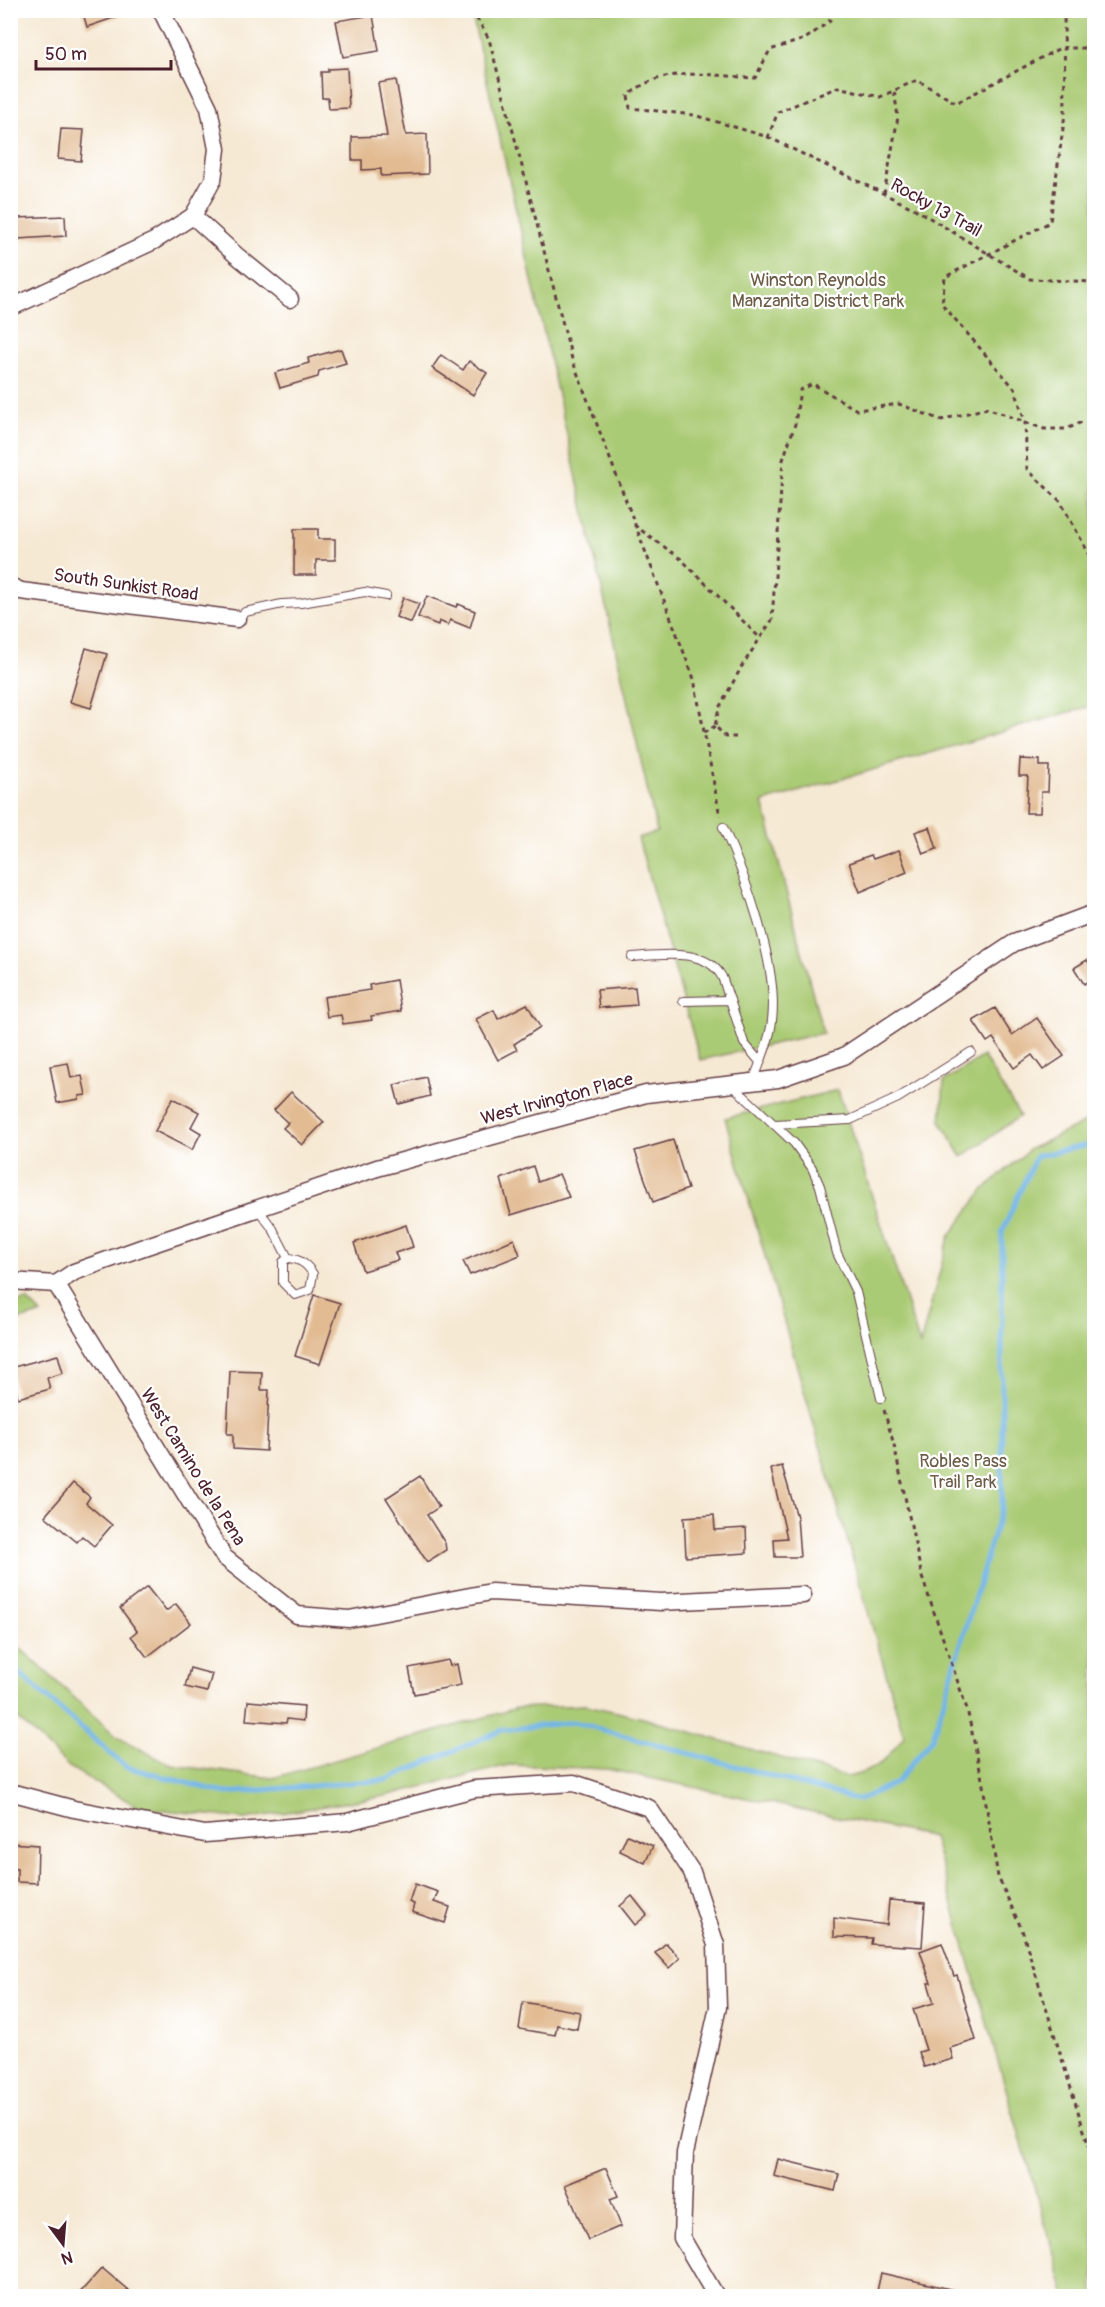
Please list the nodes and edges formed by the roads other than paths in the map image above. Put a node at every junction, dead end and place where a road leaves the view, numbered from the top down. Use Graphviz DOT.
graph roads {
  1 [pos="161,10"];
  2 [pos="193,216"];
  3 [pos="290,299"];
  4 [pos="10,308"];
  5 [pos="10,586"];
  6 [pos="386,596"];
  7 [pos="237,619"];
  8 [pos="723,827"];
  9 [pos="1095,913"];
  10 [pos="632,957"];
  11 [pos="730,1000"];
  12 [pos="683,1001"];
  13 [pos="971,1052"];
  14 [pos="760,1062"];
  15 [pos="753,1082"];
  16 [pos="732,1084"];
  17 [pos="775,1124"];
  18 [pos="257,1208"];
  19 [pos="288,1258"];
  20 [pos="10,1281"];
  21 [pos="56,1284"];
  22 [pos="881,1398"];
  23 [pos="803,1595"];
  24 [pos="10,1792"];
  25 [pos="716,2296"];
  1 -- 2 [label="street"];
  2 -- 3 [label="street"];
  2 -- 4 [label="street"];
  5 -- 7 [label="street, South Sunkist Road"];
  6 -- 7 [label="lane"];
  8 -- 14 [label="lane"];
  9 -- 15 [label="street, West Irvington Place"];
  10 -- 11 [label="lane"];
  11 -- 12 [label="lane"];
  11 -- 14 [label="lane"];
  13 -- 17 [label="lane"];
  14 -- 15 [label="lane"];
  15 -- 16 [label="street, West Irvington Place"];
  16 -- 17 [label="lane"];
  16 -- 18 [label="street, West Irvington Place"];
  17 -- 22 [label="lane"];
  18 -- 19 [label="lane"];
  18 -- 21 [label="street, West Irvington Place"];
  19 -- 19 [label="lane"];
  20 -- 21 [label="street"];
  21 -- 23 [label="street, West Camino de la Pena"];
  24 -- 25 [label="street"];
}
